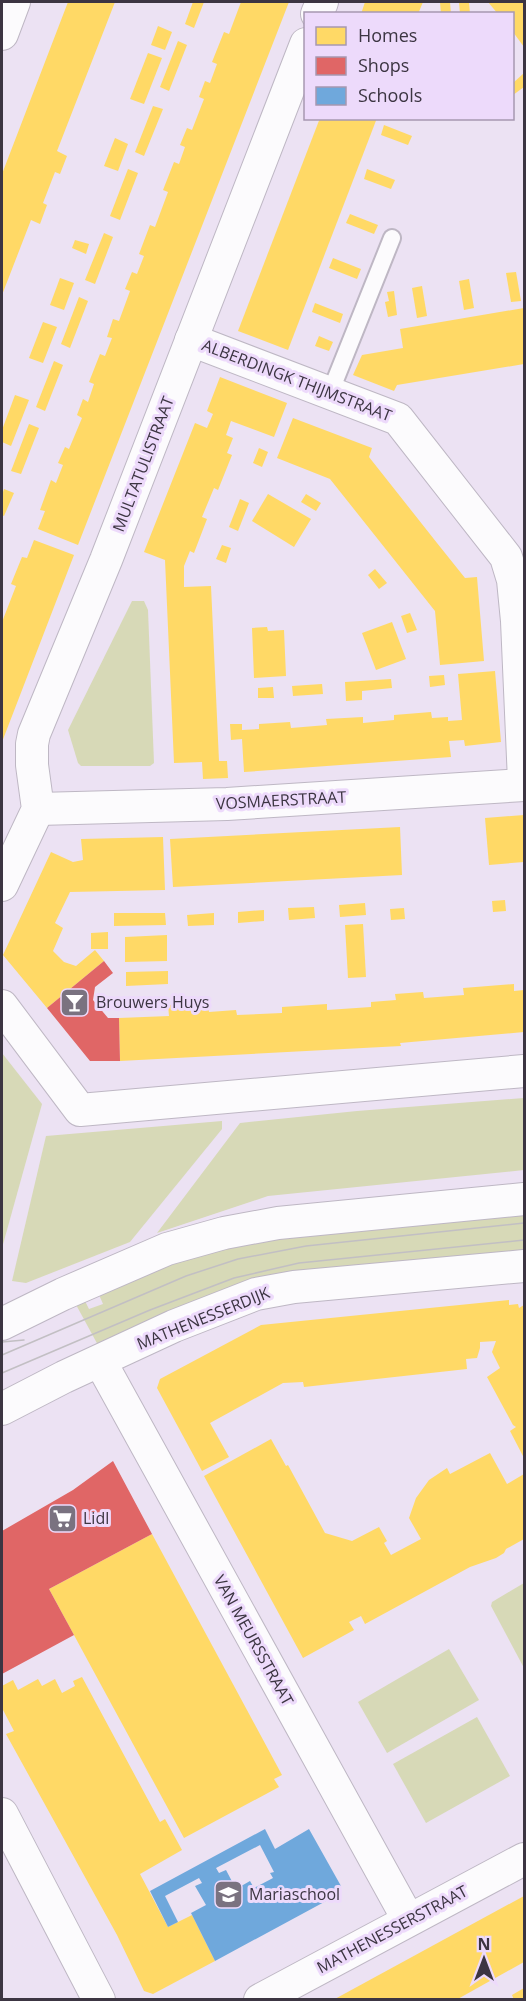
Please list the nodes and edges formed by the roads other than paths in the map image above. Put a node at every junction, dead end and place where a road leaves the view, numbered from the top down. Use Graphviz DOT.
graph roads {
  1 [pos="14,2"];
  2 [pos="2,34"];
  3 [pos="304,49"];
  4 [pos="392,238"];
  5 [pos="191,340"];
  6 [pos="330,393"];
  7 [pos="525,783"];
  8 [pos="38,809"];
  9 [pos="2,885"];
  10 [pos="2,1006"];
  11 [pos="525,1071"];
  12 [pos="525,1199"];
  13 [pos="525,1266"];
  14 [pos="2,1324"];
  15 [pos="100,1361"];
  16 [pos="2,1409"];
  17 [pos="2,1814"];
  18 [pos="525,1858"];
  19 [pos="408,1919"];
  20 [pos="99,2000"];
  21 [pos="260,2000"];
  1 -- 2 [label="street"];
  3 -- 5 [label="street, MULTATULISTRAAT"];
  4 -- 6 [label="lane"];
  5 -- 6 [label="street, ALBERDINGK THIJMSTRAAT"];
  5 -- 8 [label="street, MULTATULISTRAAT"];
  6 -- 7 [label="street, ALBERDINGK THIJMSTRAAT"];
  7 -- 8 [label="street, VOSMAERSTRAAT"];
  8 -- 9 [label="street"];
  10 -- 11 [label="street"];
  12 -- 14 [label="street"];
  13 -- 15 [label="street, MATHENESSERDIJK"];
  15 -- 16 [label="street, MATHENESSERDIJK"];
  15 -- 19 [label="street, VAN MEURSSTRAAT"];
  17 -- 20 [label="street"];
  18 -- 19 [label="street, MATHENESSERSTRAAT"];
  19 -- 21 [label="street, MATHENESSERSTRAAT"];
}
